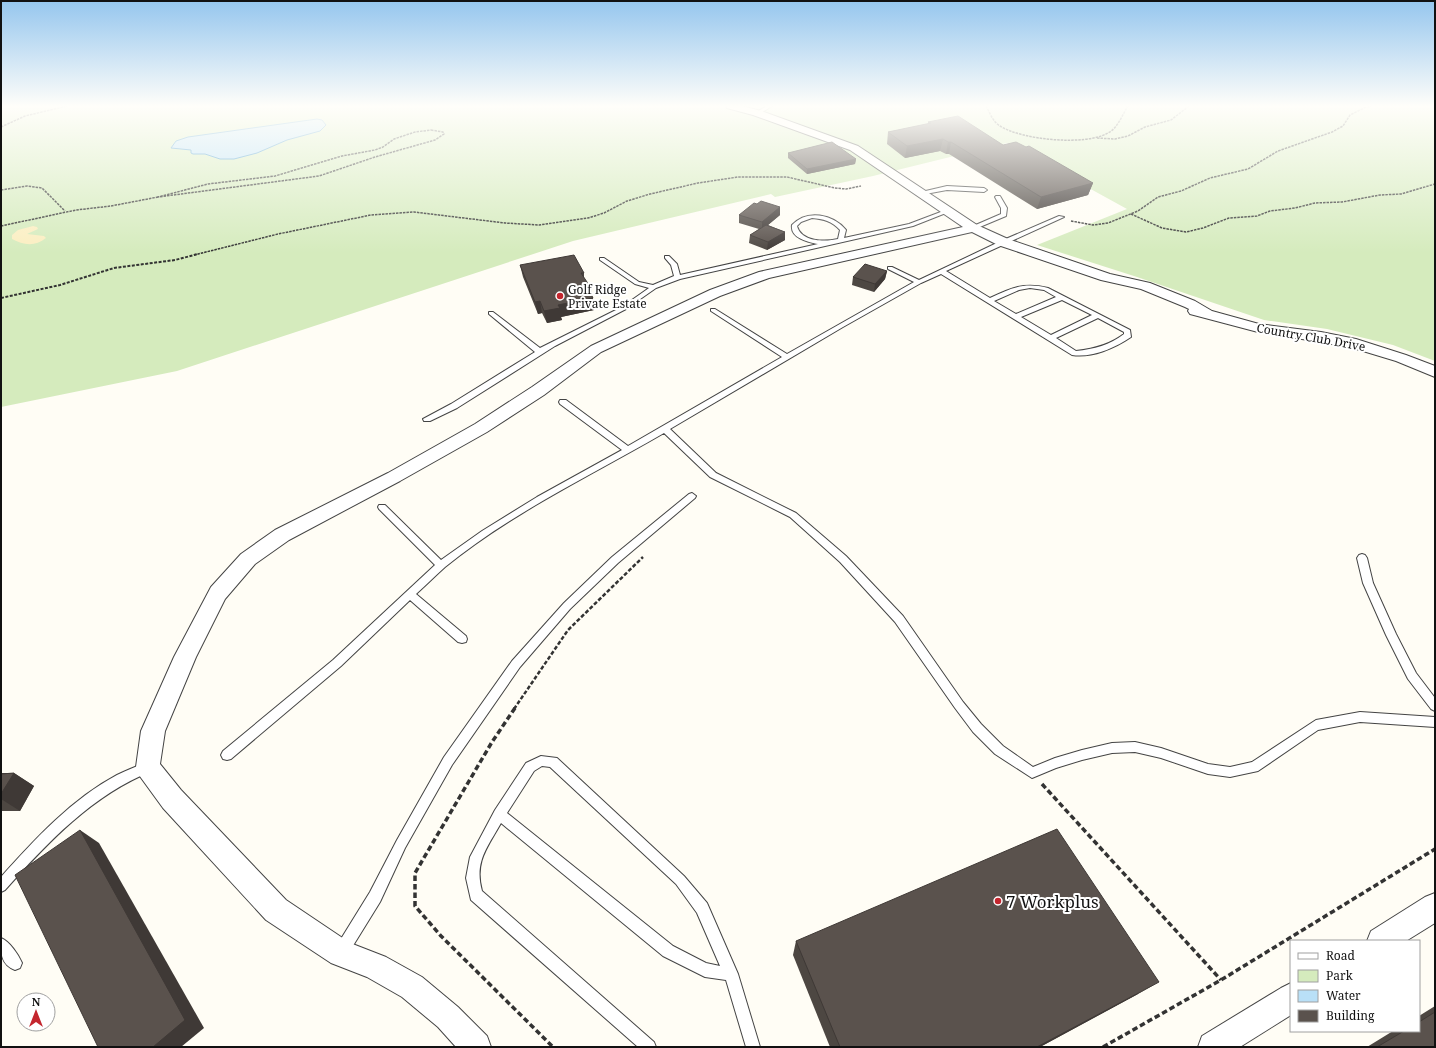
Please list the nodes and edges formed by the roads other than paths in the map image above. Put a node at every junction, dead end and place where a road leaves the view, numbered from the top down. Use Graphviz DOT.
graph roads {
  1 [pos="864,155"];
  2 [pos="984,190"];
  3 [pos="920,193"];
  4 [pos="998,198"];
  5 [pos="948,211"];
  6 [pos="1061,217"];
  7 [pos="973,228"];
  8 [pos="841,240"];
  9 [pos="1003,242"];
  10 [pos="826,244"];
  11 [pos="667,257"];
  12 [pos="602,259"];
  13 [pos="890,268"];
  14 [pos="943,272"];
  15 [pos="678,277"];
  16 [pos="919,282"];
  17 [pos="654,287"];
  18 [pos="1062,297"];
  19 [pos="990,300"];
  20 [pos="713,310"];
  21 [pos="491,313"];
  22 [pos="1098,315"];
  23 [pos="1016,316"];
  24 [pos="1052,337"];
  25 [pos="540,352"];
  26 [pos="787,357"];
  27 [pos="1435,372"];
  28 [pos="563,402"];
  29 [pos="427,419"];
  30 [pos="665,429"];
  31 [pos="628,450"];
  32 [pos="692,496"];
  33 [pos="382,507"];
  34 [pos="1362,558"];
  35 [pos="441,565"];
  36 [pos="410,594"];
  37 [pos="462,638"];
  38 [pos="1435,706"];
  39 [pos="1435,722"];
  40 [pos="227,755"];
  41 [pos="148,767"];
  42 [pos="499,814"];
  43 [pos="1,886"];
  44 [pos="1435,907"];
  45 [pos="1383,940"];
  46 [pos="1,945"];
  47 [pos="341,953"];
  48 [pos="15,963"];
  49 [pos="731,974"];
  50 [pos="1290,999"];
  51 [pos="476,1047"];
  52 [pos="649,1047"];
  53 [pos="753,1047"];
  54 [pos="1213,1047"];
  1 -- 3 [label="street, Country Club Drive"];
  2 -- 3 [label="lane"];
  3 -- 5 [label="street, Country Club Drive"];
  4 -- 7 [label="lane"];
  5 -- 7 [label="street, Country Club Drive"];
  5 -- 8 [label="lane"];
  6 -- 9 [label="lane"];
  7 -- 9 [label="street, Country Club Drive"];
  7 -- 41 [label="street"];
  8 -- 10 [label="lane"];
  8 -- 10 [label="lane"];
  9 -- 14 [label="lane"];
  9 -- 27 [label="street, Country Club Drive"];
  10 -- 15 [label="lane"];
  11 -- 15 [label="lane"];
  12 -- 17 [label="lane"];
  13 -- 16 [label="lane"];
  14 -- 16 [label="lane"];
  14 -- 19 [label="lane"];
  15 -- 17 [label="lane"];
  16 -- 26 [label="lane"];
  17 -- 25 [label="lane"];
  18 -- 19 [label="lane"];
  18 -- 22 [label="lane"];
  18 -- 23 [label="lane"];
  19 -- 23 [label="lane"];
  20 -- 26 [label="lane"];
  21 -- 25 [label="lane"];
  22 -- 24 [label="lane"];
  22 -- 24 [label="lane"];
  23 -- 24 [label="lane"];
  25 -- 29 [label="lane"];
  26 -- 30 [label="lane"];
  28 -- 31 [label="lane"];
  30 -- 31 [label="lane"];
  30 -- 39 [label="lane"];
  31 -- 35 [label="lane"];
  32 -- 47 [label="lane"];
  33 -- 35 [label="lane"];
  34 -- 38 [label="lane"];
  35 -- 36 [label="lane"];
  36 -- 37 [label="lane"];
  36 -- 40 [label="lane"];
  41 -- 43 [label="lane"];
  41 -- 47 [label="street"];
  42 -- 49 [label="lane"];
  42 -- 49 [label="lane"];
  42 -- 52 [label="lane"];
  44 -- 45 [label="street"];
  46 -- 48 [label="lane"];
  47 -- 51 [label="street"];
  49 -- 53 [label="lane"];
  50 -- 54 [label="street"];
}
